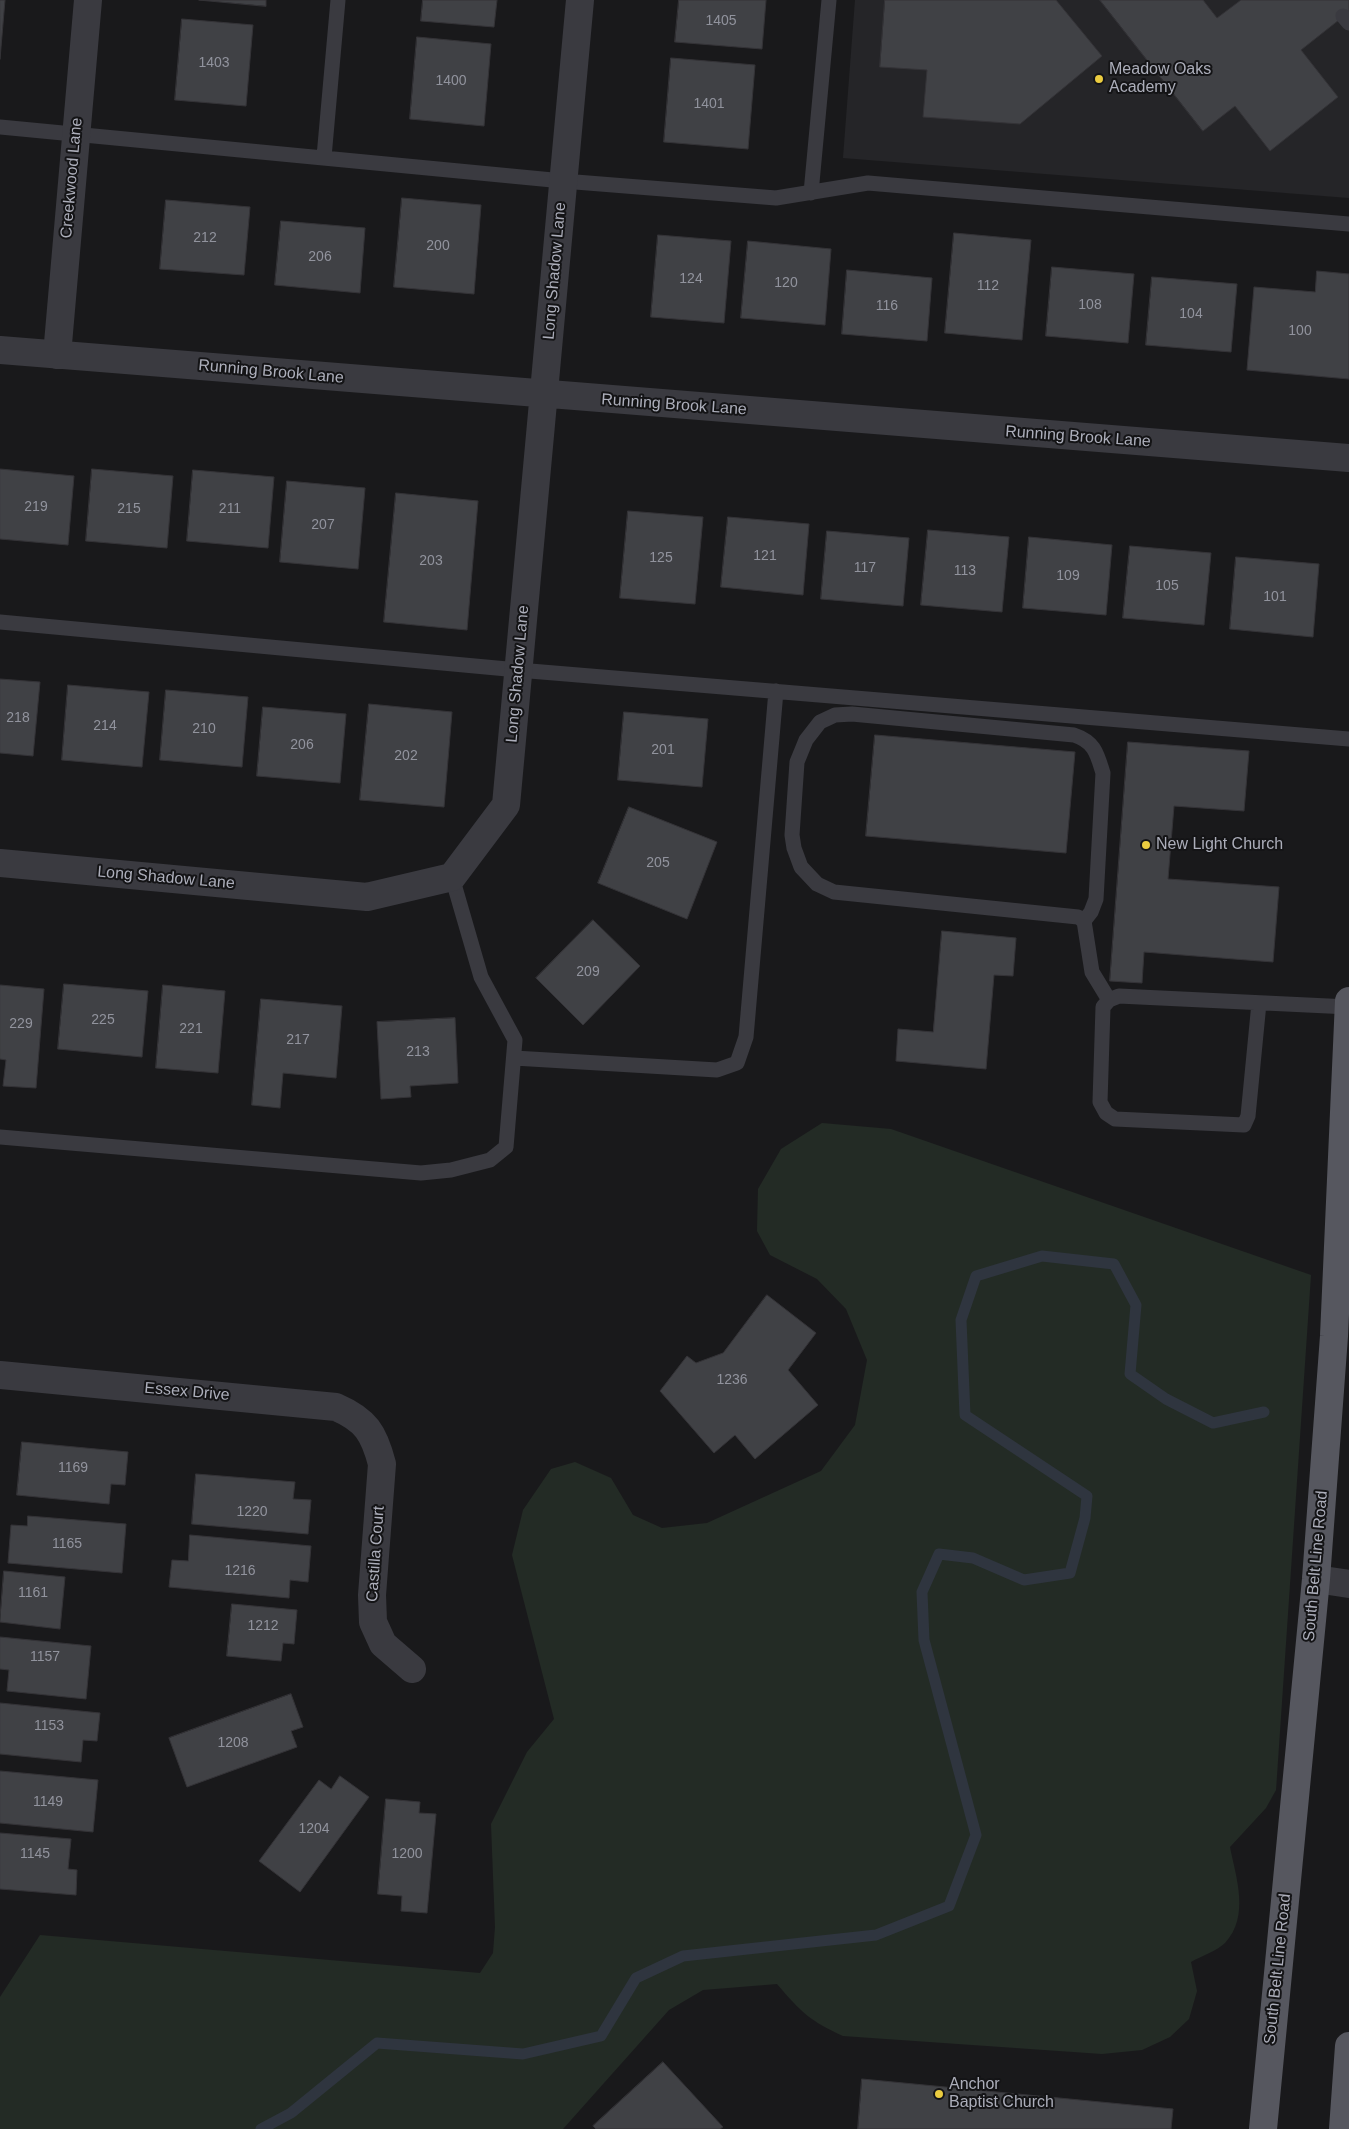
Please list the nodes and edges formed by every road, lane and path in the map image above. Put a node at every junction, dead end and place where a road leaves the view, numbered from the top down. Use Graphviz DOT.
graph roads {
  1 [pos="88,0"];
  2 [pos="338,0"];
  3 [pos="580,0"];
  4 [pos="829,0"];
  5 [pos="0,127"];
  6 [pos="76,133"];
  7 [pos="324,158"];
  8 [pos="563,181"];
  9 [pos="811,193"];
  10 [pos="1349,224"];
  11 [pos="0,350"];
  12 [pos="57,355"];
  13 [pos="544,395"];
  14 [pos="1349,458"];
  15 [pos="0,622"];
  16 [pos="518,670"];
  17 [pos="776,691"];
  18 [pos="1349,739"];
  19 [pos="0,863"];
  20 [pos="452,877"];
  21 [pos="1084,921"];
  22 [pos="1109,1000"];
  23 [pos="1349,1002"];
  24 [pos="1259,1003"];
  25 [pos="1349,1007"];
  26 [pos="514,1058"];
  27 [pos="0,1137"];
  28 [pos="0,1374"];
  29 [pos="367,1428"];
  30 [pos="1316,1579"];
  31 [pos="1349,1584"];
  32 [pos="412,1669"];
  33 [pos="1349,2046"];
  34 [pos="1345,2122"];
  35 [pos="1262,2129"];
  1 -- 6 [label="street, Creekwood Lane"];
  2 -- 7 [label="lane"];
  3 -- 8 [label="street, Long Shadow Lane"];
  4 -- 9 [label="lane"];
  5 -- 6 [label="lane"];
  6 -- 7 [label="lane"];
  6 -- 12 [label="street, Creekwood Lane"];
  7 -- 8 [label="lane"];
  8 -- 9 [label="lane"];
  8 -- 13 [label="street, Long Shadow Lane"];
  9 -- 10 [label="lane"];
  11 -- 12 [label="street, Running Brook Lane"];
  12 -- 13 [label="street, Running Brook Lane"];
  13 -- 14 [label="street, Running Brook Lane"];
  13 -- 16 [label="street, Long Shadow Lane"];
  15 -- 16 [label="lane"];
  16 -- 17 [label="lane"];
  16 -- 20 [label="street, Long Shadow Lane"];
  17 -- 18 [label="lane"];
  17 -- 26 [label="lane"];
  19 -- 20 [label="street, Long Shadow Lane"];
  20 -- 26 [label="lane"];
  21 -- 21 [label="lane"];
  21 -- 22 [label="lane"];
  22 -- 24 [label="lane"];
  22 -- 24 [label="lane"];
  23 -- 25 [label="main road, South Belt Line Road"];
  24 -- 25 [label="lane"];
  25 -- 30 [label="main road, South Belt Line Road"];
  26 -- 27 [label="lane"];
  28 -- 29 [label="street, Essex Drive"];
  29 -- 32 [label="street, Castilla Court"];
  30 -- 31 [label="street"];
  30 -- 35 [label="main road, South Belt Line Road"];
  33 -- 34 [label="main road"];
}
